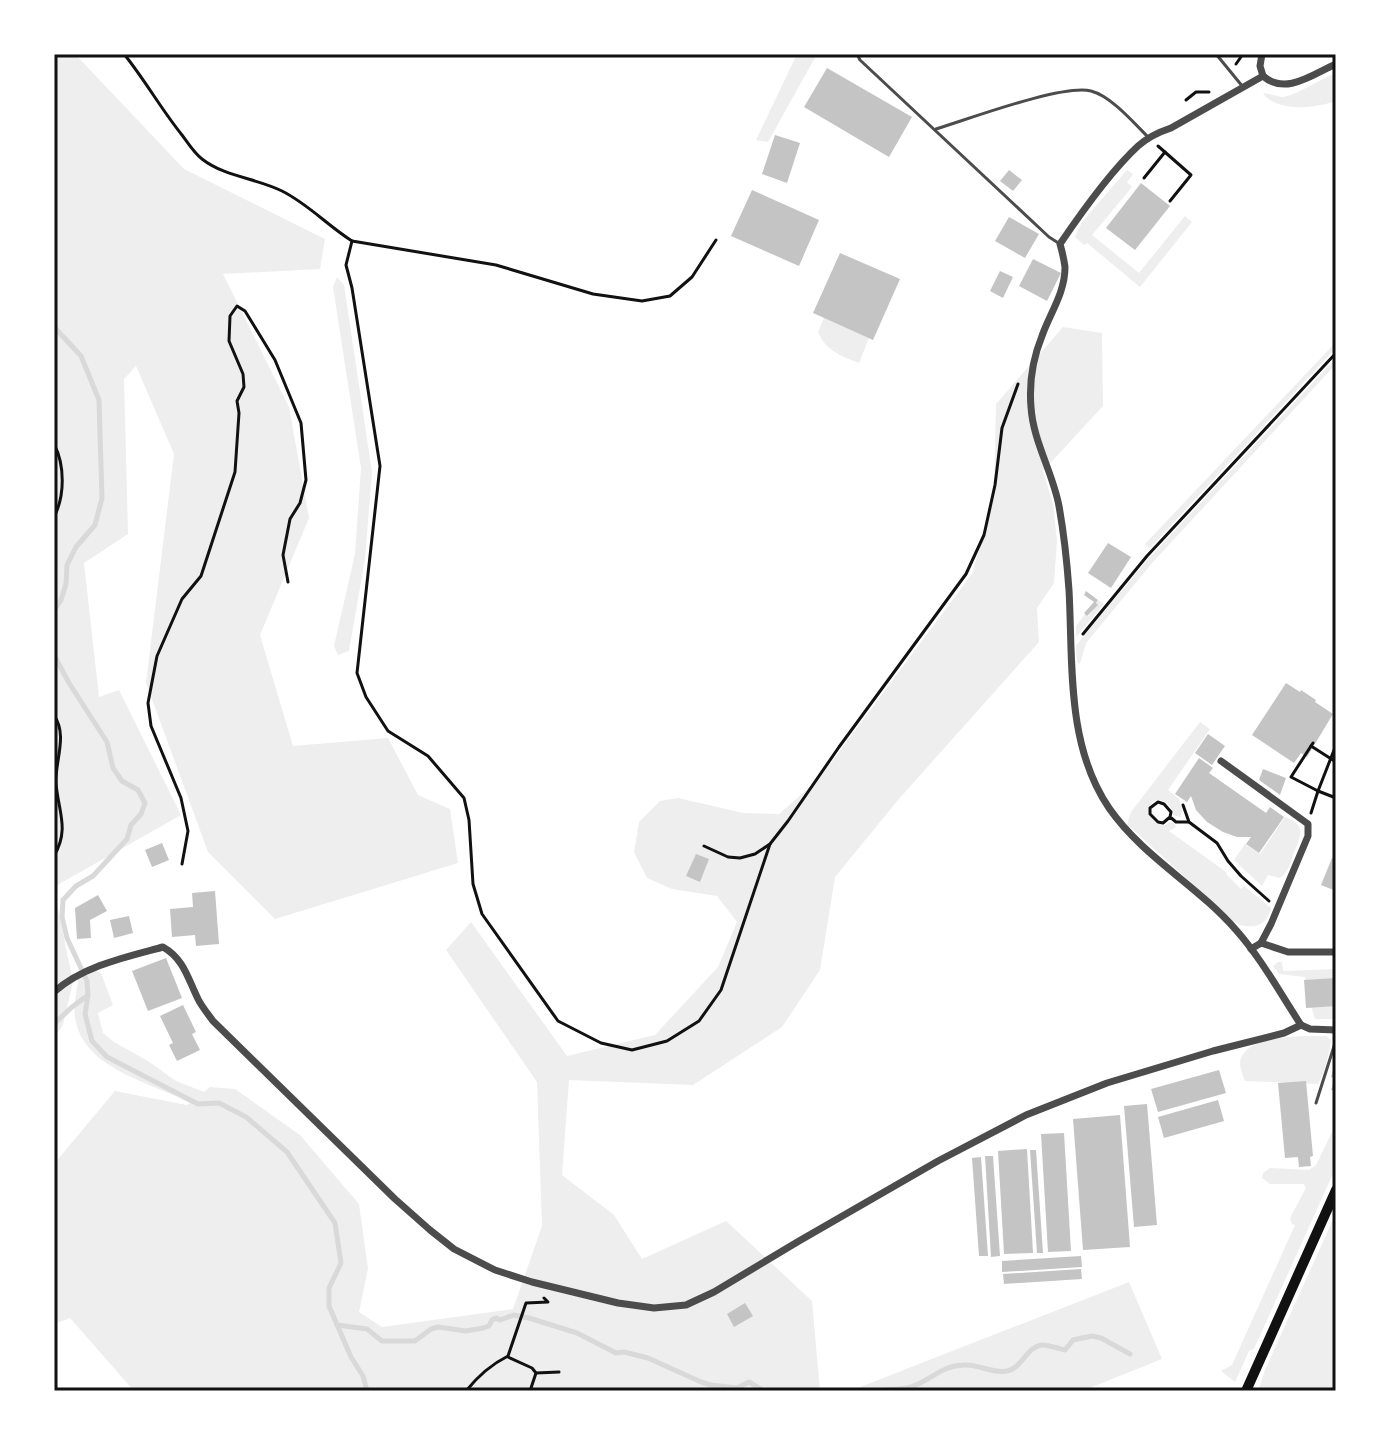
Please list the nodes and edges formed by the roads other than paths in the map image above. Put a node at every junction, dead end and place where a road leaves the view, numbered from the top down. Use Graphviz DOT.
graph roads {
  1 [pos="857,54"];
  2 [pos="1216,54"];
  3 [pos="1262,54"];
  4 [pos="1336,64"];
  5 [pos="1263,76"];
  6 [pos="1243,87"];
  7 [pos="936,129"];
  8 [pos="1149,138"];
  9 [pos="1060,244"];
  10 [pos="1221,761"];
  11 [pos="1261,943"];
  12 [pos="1251,949"];
  13 [pos="1336,952"];
  14 [pos="54,992"];
  15 [pos="1301,1025"];
  16 [pos="1336,1030"];
  17 [pos="1336,1040"];
  18 [pos="1316,1103"];
  19 [pos="1336,1190"];
  20 [pos="1246,1391"];
  1 -- 7 [label="lane"];
  2 -- 6 [label="lane"];
  3 -- 5 [label="street"];
  4 -- 5 [label="street"];
  5 -- 6 [label="street"];
  6 -- 8 [label="street"];
  7 -- 8 [label="lane"];
  7 -- 9 [label="lane"];
  8 -- 9 [label="street"];
  9 -- 12 [label="street"];
  10 -- 11 [label="street"];
  11 -- 12 [label="street"];
  11 -- 13 [label="street"];
  12 -- 15 [label="street"];
  14 -- 15 [label="street"];
  15 -- 16 [label="street"];
  17 -- 18 [label="lane"];
  19 -- 20 [label="main road"];
}
